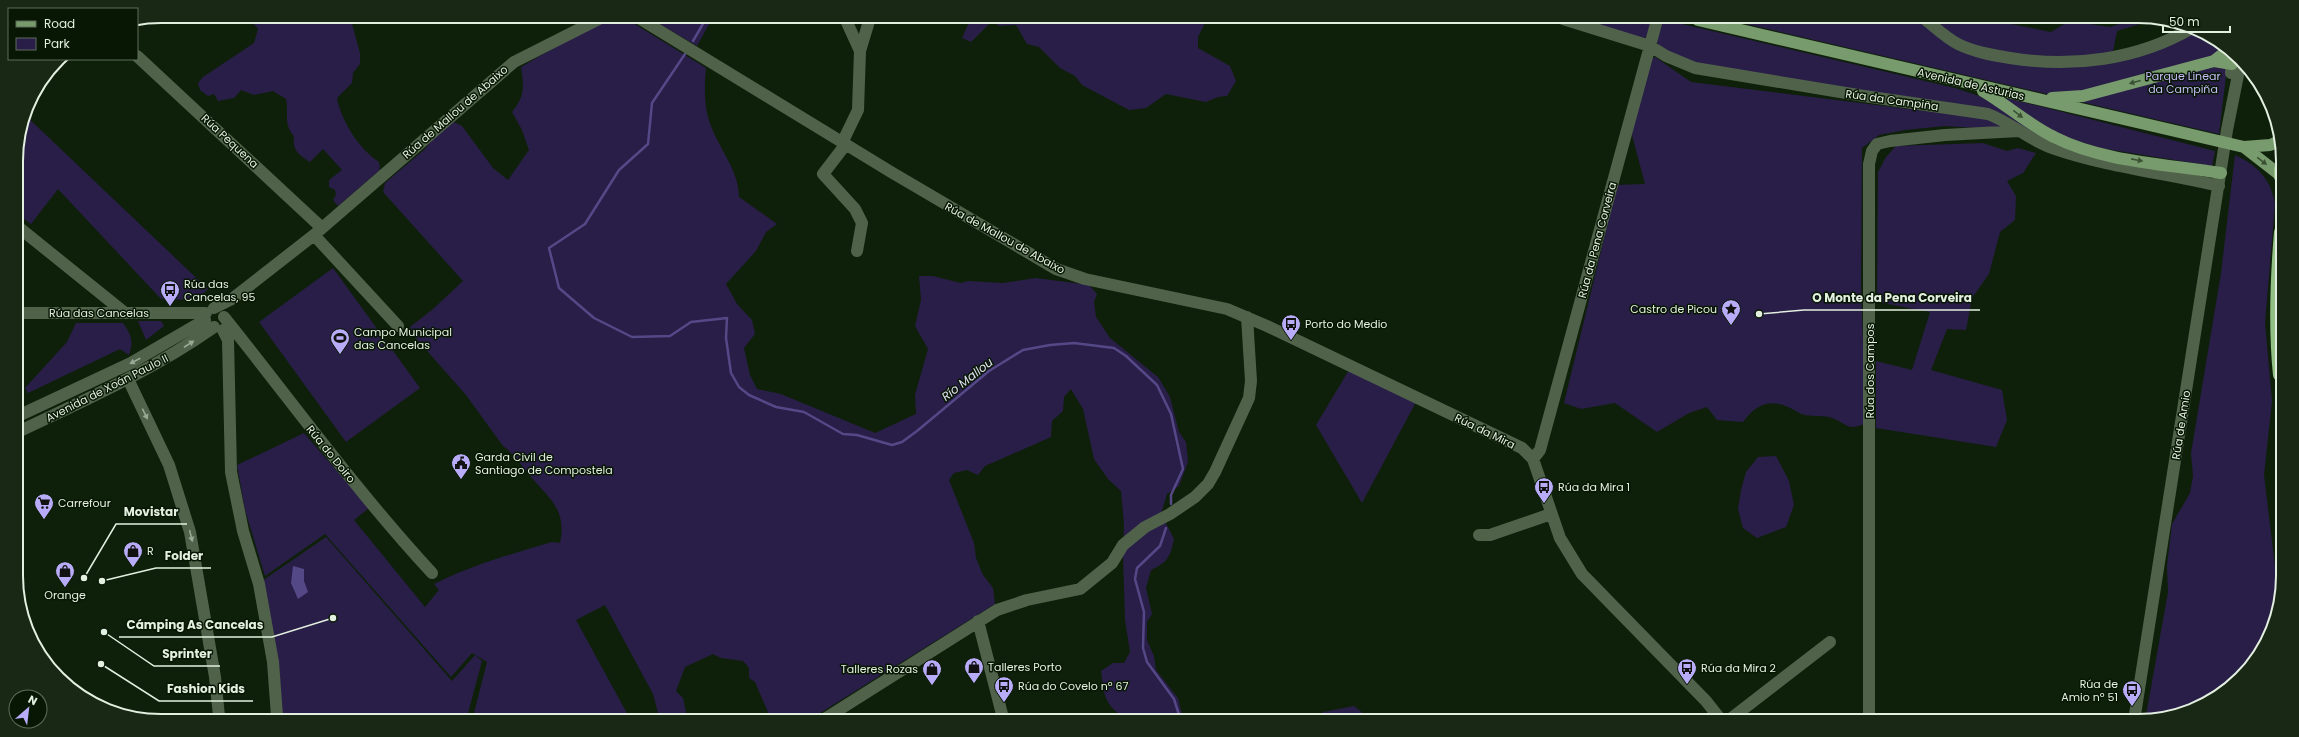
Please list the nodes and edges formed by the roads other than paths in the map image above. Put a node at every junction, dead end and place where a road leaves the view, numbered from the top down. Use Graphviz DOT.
graph roads {
  1 [pos="591,23"];
  2 [pos="647,23"];
  3 [pos="847,23"];
  4 [pos="868,23"];
  5 [pos="1575,23"];
  6 [pos="1656,23"];
  7 [pos="1711,23"];
  8 [pos="1930,23"];
  9 [pos="2186,32"];
  10 [pos="1651,42"];
  11 [pos="860,51"];
  12 [pos="2224,53"];
  13 [pos="138,57"];
  14 [pos="2231,59"];
  15 [pos="2214,61"];
  16 [pos="2235,63"];
  17 [pos="2236,64"];
  18 [pos="1973,85"];
  19 [pos="2028,97"];
  20 [pos="2227,130"];
  21 [pos="2020,131"];
  22 [pos="2275,143"];
  23 [pos="844,144"];
  24 [pos="2240,146"];
  25 [pos="2276,171"];
  26 [pos="2221,173"];
  27 [pos="2219,186"];
  28 [pos="23,231"];
  29 [pos="318,232"];
  30 [pos="857,251"];
  31 [pos="2276,280"];
  32 [pos="99,294"];
  33 [pos="101,312"];
  34 [pos="23,313"];
  35 [pos="125,313"];
  36 [pos="1247,317"];
  37 [pos="217,323"];
  38 [pos="398,326"];
  39 [pos="2276,351"];
  40 [pos="128,379"];
  41 [pos="23,414"];
  42 [pos="23,430"];
  43 [pos="1533,459"];
  44 [pos="1551,514"];
  45 [pos="1479,535"];
  46 [pos="432,573"];
  47 [pos="978,621"];
  48 [pos="1830,642"];
  49 [pos="219,714"];
  50 [pos="277,714"];
  51 [pos="832,714"];
  52 [pos="1002,714"];
  53 [pos="1716,714"];
  54 [pos="1738,714"];
  55 [pos="1869,714"];
  56 [pos="2135,714"];
  1 -- 29 [label="street, Rúa de Mallou de Abaixo"];
  2 -- 23 [label="street, Rúa de Mallou de Abaixo"];
  3 -- 11 [label="street"];
  4 -- 11 [label="street"];
  5 -- 10 [label="street, Rúa da Campiña"];
  6 -- 10 [label="street, Rúa da Pena Corveira"];
  7 -- 18 [label="main road, Avenida de Asturias"];
  8 -- 9 [label="street"];
  10 -- 21 [label="street, Rúa da Campiña"];
  10 -- 43 [label="street, Rúa da Pena Corveira"];
  11 -- 23 [label="street"];
  12 -- 15 [label="main road"];
  13 -- 29 [label="street, Rúa Pequena"];
  14 -- 15 [label="main road"];
  15 -- 19 [label="main road, one-way"];
  16 -- 20 [label="street, Rúa de Amio"];
  17 -- 20 [label="street, Rúa de Amio"];
  18 -- 19 [label="main road, Avenida de Asturias"];
  18 -- 26 [label="main road, one-way"];
  19 -- 24 [label="main road, Avenida de Asturias"];
  20 -- 26 [label="street, Rúa de Amio"];
  21 -- 27 [label="street, Rúa da Campiña"];
  21 -- 55 [label="street, Rúa dos Campos"];
  22 -- 24 [label="main road"];
  23 -- 30 [label="street"];
  23 -- 36 [label="street, Rúa de Mallou de Abaixo"];
  24 -- 25 [label="main road, one-way"];
  26 -- 27 [label="street, Rúa de Amio"];
  27 -- 56 [label="street, Rúa de Amio"];
  28 -- 32 [label="street"];
  29 -- 37 [label="street"];
  29 -- 38 [label="street, Rúa Pequena"];
  31 -- 39 [label="highway"];
  32 -- 33 [label="street"];
  32 -- 35 [label="street"];
  33 -- 34 [label="street, Rúa das Cancelas"];
  33 -- 35 [label="street, Rúa das Cancelas"];
  35 -- 37 [label="street, Rúa das Cancelas"];
  36 -- 43 [label="street, Rúa da Mira"];
  36 -- 47 [label="street"];
  40 -- 37 [label="street, Avenida de Xoán Paulo II, one-way"];
  37 -- 41 [label="street, Avenida de Xoán Paulo II, one-way"];
  37 -- 46 [label="street, Rúa do Doiro"];
  37 -- 50 [label="street"];
  40 -- 42 [label="street, Avenida de Xoán Paulo II"];
  40 -- 49 [label="street, one-way"];
  43 -- 44 [label="street"];
  44 -- 45 [label="street"];
  44 -- 53 [label="street"];
  47 -- 51 [label="street"];
  47 -- 52 [label="street"];
  48 -- 54 [label="street"];
}
